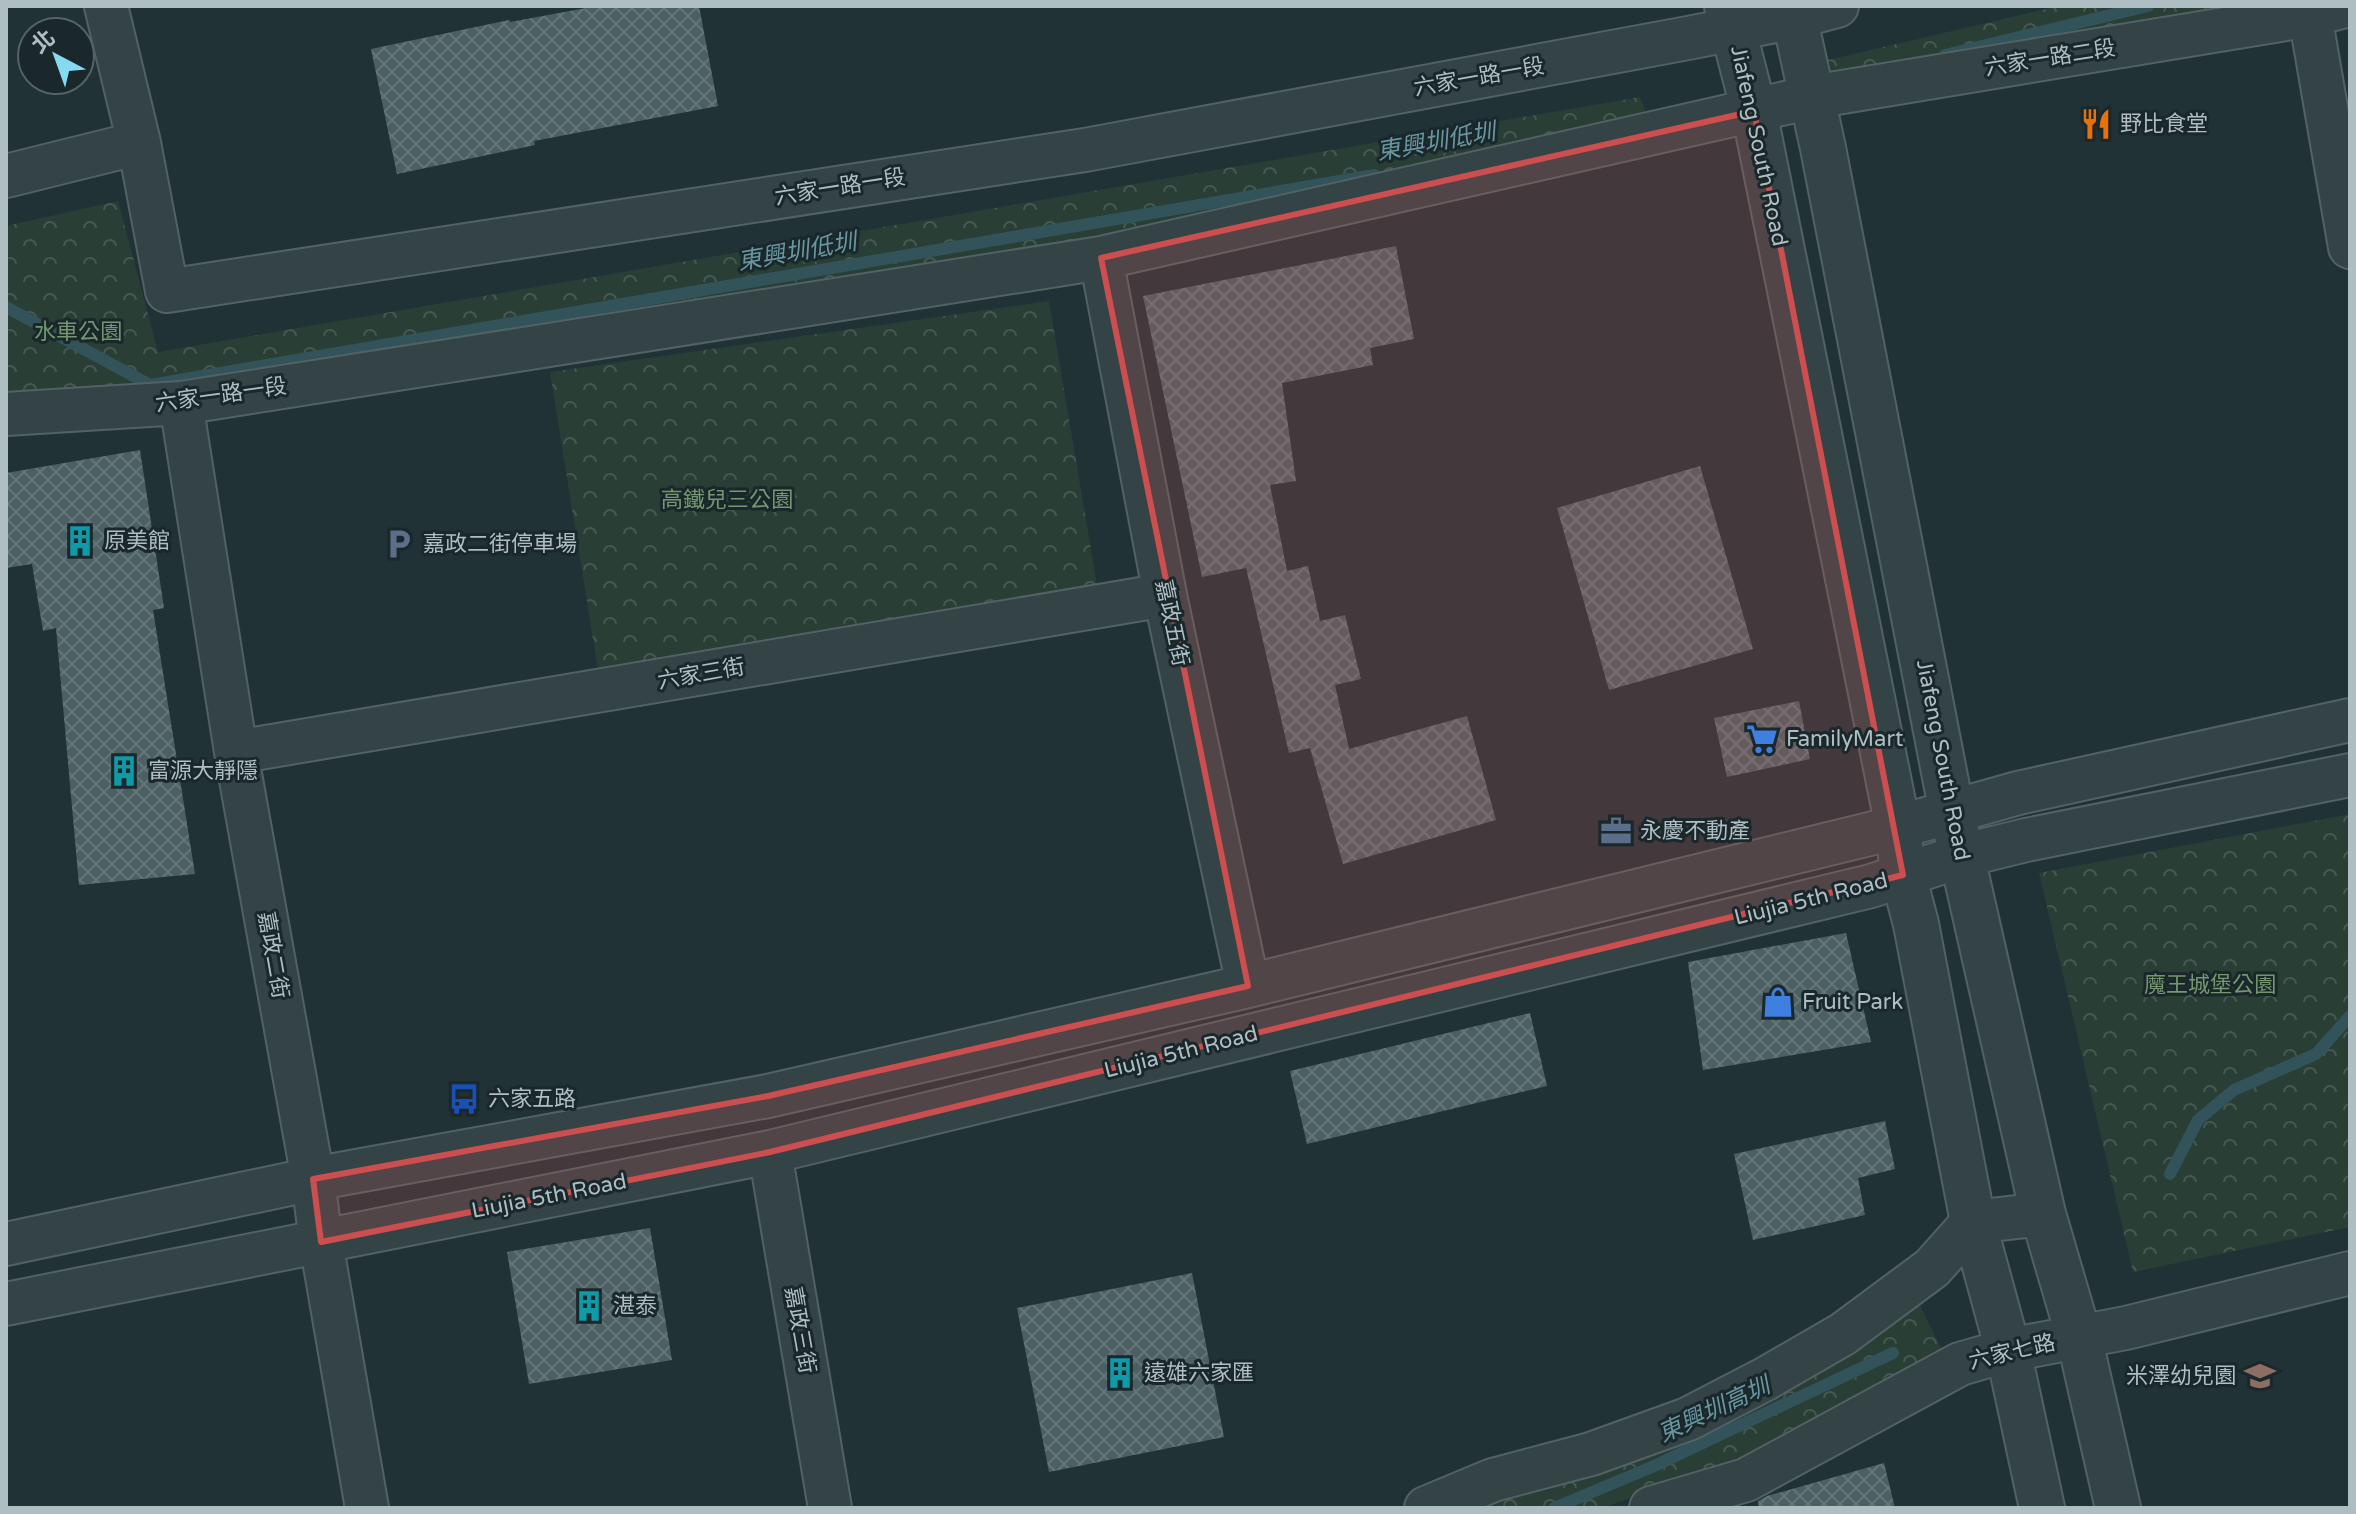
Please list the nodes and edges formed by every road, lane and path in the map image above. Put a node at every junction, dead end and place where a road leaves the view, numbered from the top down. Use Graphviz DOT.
graph roads {
  1 [pos="106,6"];
  2 [pos="1837,6"];
  3 [pos="2328,11"];
  4 [pos="1794,12"];
  5 [pos="1730,17"];
  6 [pos="1812,97"];
  7 [pos="1754,111"];
  8 [pos="139,143"];
  9 [pos="6,176"];
  10 [pos="2350,247"];
  11 [pos="1101,258"];
  12 [pos="181,403"];
  13 [pos="6,414"];
  14 [pos="1165,595"];
  15 [pos="2350,720"];
  16 [pos="236,752"];
  17 [pos="2350,775"];
  18 [pos="1952,813"];
  19 [pos="1898,827"];
  20 [pos="1961,856"];
  21 [pos="1903,875"];
  22 [pos="1248,986"];
  23 [pos="770,1152"];
  24 [pos="313,1179"];
  25 [pos="2043,1214"];
  26 [pos="1973,1222"];
  27 [pos="321,1242"];
  28 [pos="6,1244"];
  29 [pos="2350,1273"];
  30 [pos="6,1304"];
  31 [pos="2079,1337"];
  32 [pos="2008,1350"];
  33 [pos="367,1508"];
  34 [pos="830,1508"];
  35 [pos="1426,1508"];
  36 [pos="1651,1508"];
  37 [pos="2042,1508"];
  38 [pos="2118,1508"];
  1 -- 8 [label="street"];
  2 -- 4 [label="street"];
  3 -- 6 [label="street, 六家一路二段"];
  3 -- 10 [label="street"];
  4 -- 5 [label="street, 六家一路一段"];
  4 -- 6 [label="street, Jiafeng South Road"];
  5 -- 7 [label="street, Jiafeng South Road"];
  5 -- 8 [label="street, 六家一路一段"];
  6 -- 7 [label="street, 六家一路二段"];
  6 -- 18 [label="street, Jiafeng South Road"];
  7 -- 11 [label="street, 六家一路一段"];
  7 -- 19 [label="street, Jiafeng South Road"];
  8 -- 9 [label="street"];
  11 -- 12 [label="street, 六家一路一段"];
  11 -- 14 [label="street, 嘉政五街"];
  12 -- 13 [label="street, 六家一路一段"];
  12 -- 16 [label="street, 嘉政二街"];
  14 -- 16 [label="street, 六家三街"];
  14 -- 22 [label="street, 嘉政五街"];
  15 -- 18 [label="street"];
  16 -- 24 [label="street, 嘉政二街"];
  17 -- 20 [label="street, Liujia 5th Road"];
  18 -- 19 [label="street"];
  18 -- 20 [label="street, Jiafeng South Road"];
  19 -- 21 [label="street, Jiafeng South Road"];
  19 -- 22 [label="street"];
  20 -- 21 [label="street, Liujia 5th Road"];
  20 -- 25 [label="street, Jiafeng South Road"];
  21 -- 23 [label="street, Liujia 5th Road"];
  21 -- 26 [label="street, Jiafeng South Road"];
  22 -- 24 [label="street"];
  23 -- 27 [label="street, Liujia 5th Road"];
  23 -- 34 [label="street, 嘉政三街"];
  24 -- 27 [label="street, 嘉政二街"];
  24 -- 28 [label="street"];
  25 -- 26 [label="street"];
  25 -- 31 [label="street, Jiafeng South Road"];
  26 -- 32 [label="street, Jiafeng South Road"];
  26 -- 35 [label="street"];
  27 -- 30 [label="street, Liujia 5th Road"];
  27 -- 33 [label="street, 嘉政二街"];
  29 -- 31 [label="street, 六家七路"];
  31 -- 32 [label="street, 六家七路"];
  31 -- 38 [label="street, Jiafeng South Road"];
  32 -- 36 [label="street, 六家七路"];
  32 -- 37 [label="street, Jiafeng South Road"];
}
